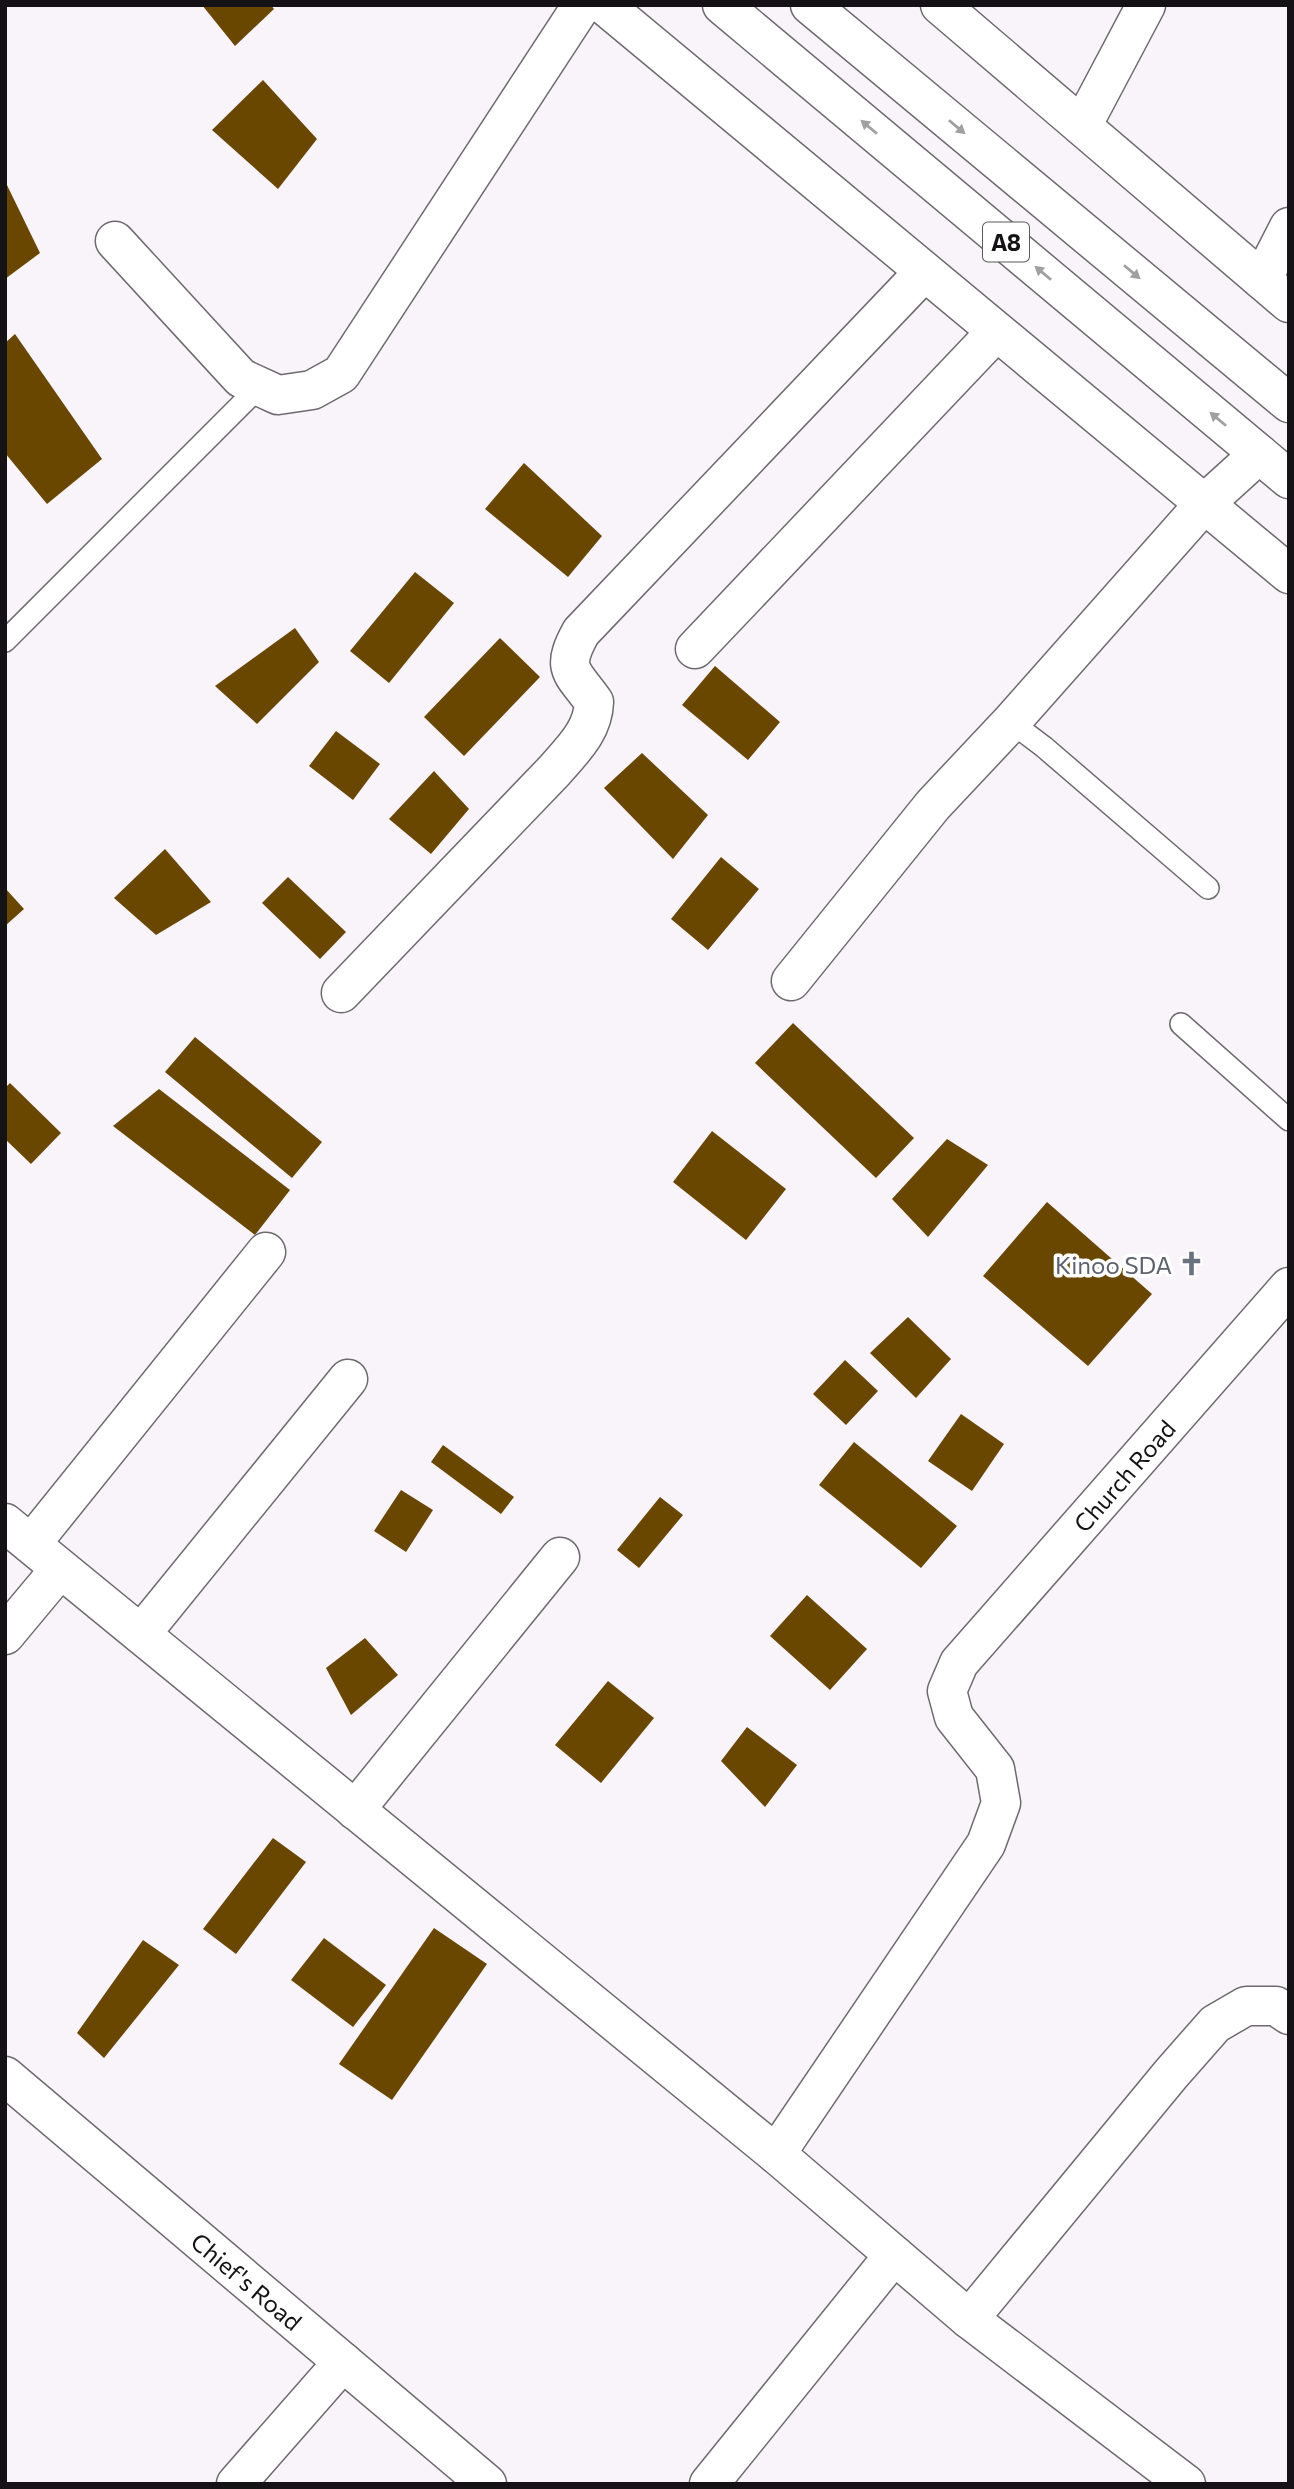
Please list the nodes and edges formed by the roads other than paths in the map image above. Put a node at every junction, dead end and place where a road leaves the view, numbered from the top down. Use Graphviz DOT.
graph roads {
  1 [pos="582,5"];
  2 [pos="604,5"];
  3 [pos="722,5"];
  4 [pos="810,5"];
  5 [pos="940,5"];
  6 [pos="1146,5"];
  7 [pos="1082,126"];
  8 [pos="1289,227"];
  9 [pos="115,241"];
  10 [pos="924,272"];
  11 [pos="1275,292"];
  12 [pos="996,332"];
  13 [pos="259,387"];
  14 [pos="1289,402"];
  15 [pos="1259,454"];
  16 [pos="1289,479"];
  17 [pos="1205,503"];
  18 [pos="1289,574"];
  19 [pos="5,641"];
  20 [pos="695,649"];
  21 [pos="1011,722"];
  22 [pos="1208,888"];
  23 [pos="791,981"];
  24 [pos="341,993"];
  25 [pos="1181,1024"];
  26 [pos="1289,1120"];
  27 [pos="266,1252"];
  28 [pos="1289,1287"];
  29 [pos="348,1378"];
  30 [pos="18,1534"];
  31 [pos="560,1557"];
  32 [pos="60,1569"];
  33 [pos="141,1634"];
  34 [pos="5,1635"];
  35 [pos="355,1810"];
  36 [pos="1289,2015"];
  37 [pos="5,2076"];
  38 [pos="776,2154"];
  39 [pos="894,2255"];
  40 [pos="969,2319"];
  41 [pos="343,2361"];
  42 [pos="236,2484"];
  43 [pos="487,2484"];
  44 [pos="709,2484"];
  45 [pos="1185,2484"];
  1 -- 13 [label="main road"];
  2 -- 10 [label="main road"];
  15 -- 3 [label="main road, A8, one-way"];
  4 -- 14 [label="main road, A8, one-way"];
  5 -- 7 [label="main road"];
  6 -- 7 [label="main road"];
  7 -- 11 [label="main road"];
  8 -- 11 [label="main road"];
  9 -- 13 [label="main road"];
  10 -- 12 [label="main road"];
  10 -- 24 [label="main road"];
  12 -- 17 [label="main road"];
  12 -- 20 [label="main road"];
  13 -- 19 [label="lane"];
  15 -- 16 [label="main road, A8"];
  15 -- 17 [label="main road"];
  17 -- 18 [label="main road"];
  17 -- 21 [label="main road"];
  21 -- 22 [label="lane"];
  21 -- 23 [label="main road"];
  25 -- 26 [label="lane"];
  27 -- 30 [label="main road"];
  28 -- 38 [label="main road, Church Road"];
  29 -- 33 [label="main road"];
  30 -- 32 [label="main road"];
  31 -- 35 [label="main road"];
  32 -- 33 [label="main road"];
  32 -- 34 [label="main road"];
  33 -- 35 [label="main road"];
  35 -- 38 [label="main road"];
  36 -- 40 [label="main road"];
  37 -- 41 [label="main road, Chief's Road"];
  38 -- 39 [label="main road"];
  39 -- 40 [label="main road"];
  39 -- 44 [label="main road"];
  40 -- 45 [label="main road"];
  41 -- 42 [label="main road"];
  41 -- 43 [label="main road, Chief's Road"];
}
